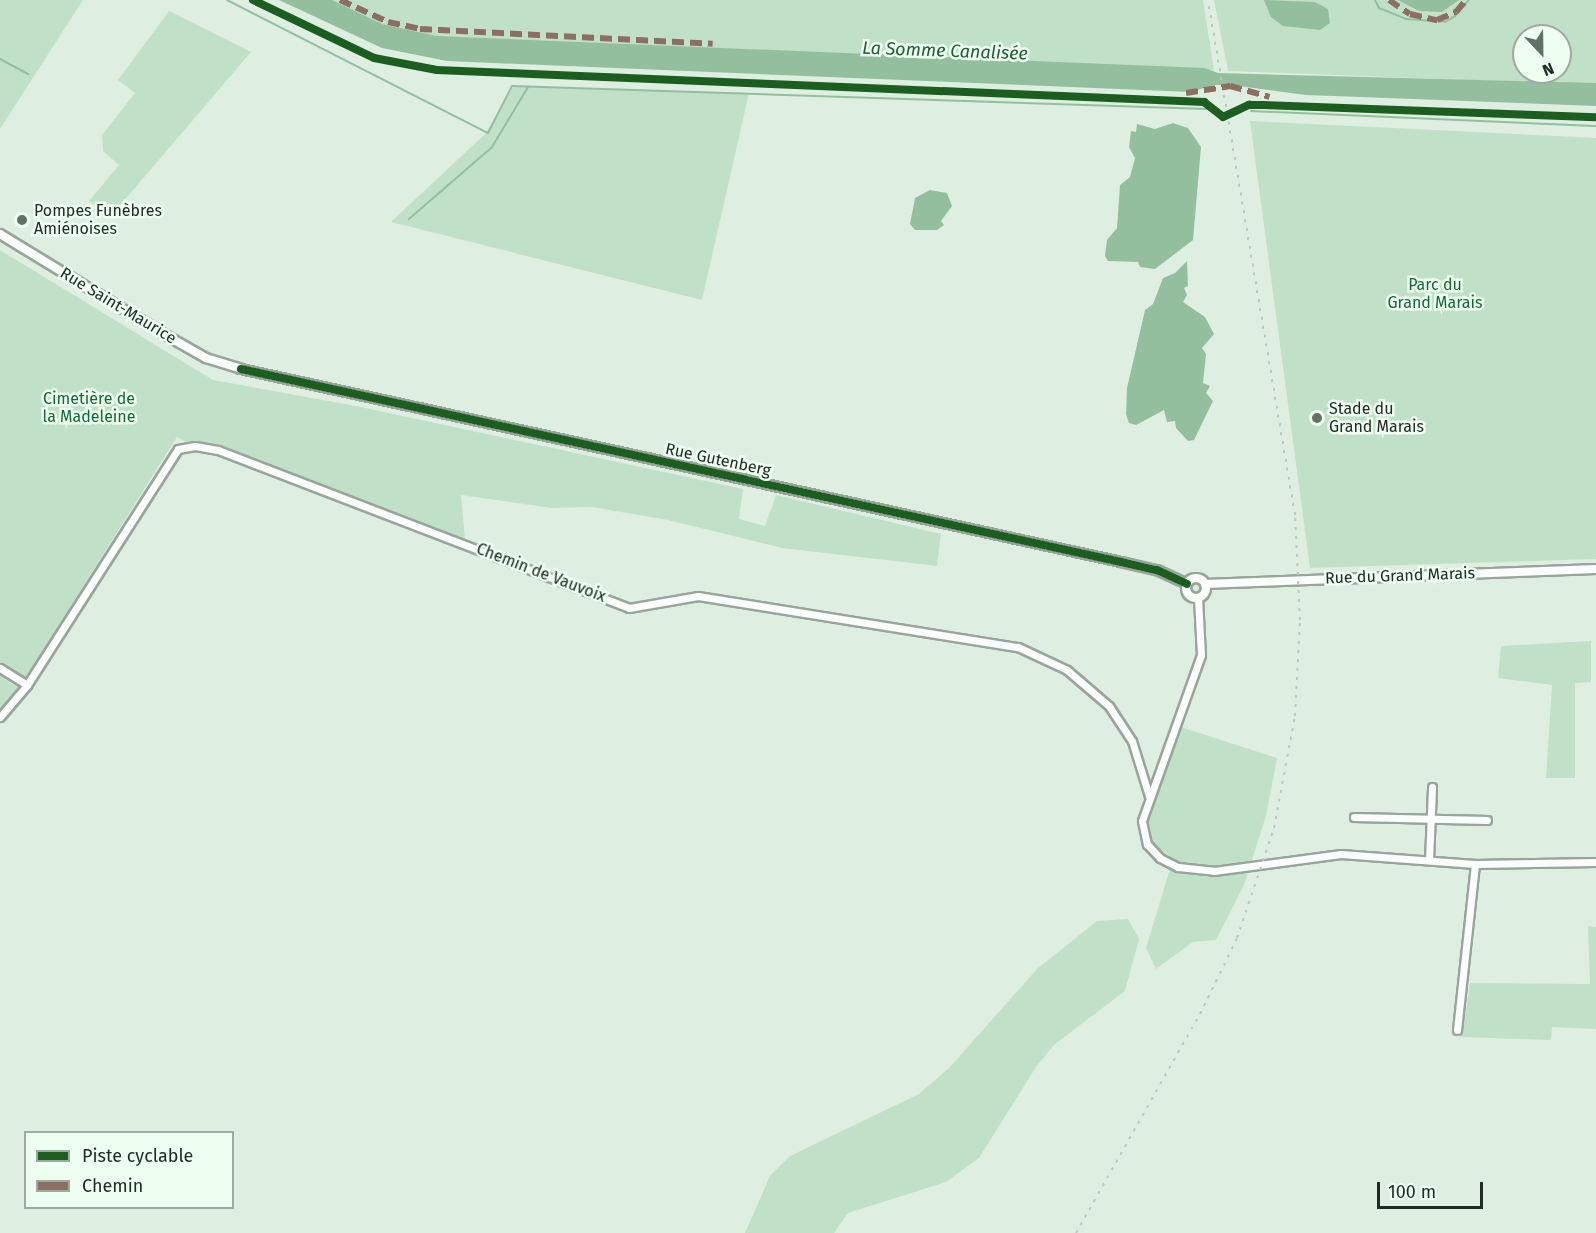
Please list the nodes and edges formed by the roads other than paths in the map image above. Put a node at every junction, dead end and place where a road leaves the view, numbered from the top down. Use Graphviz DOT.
graph roads {
  1 [pos="0,234"];
  2 [pos="241,369"];
  3 [pos="1596,569"];
  4 [pos="1187,584"];
  5 [pos="1205,584"];
  6 [pos="1198,598"];
  7 [pos="0,668"];
  8 [pos="27,686"];
  9 [pos="0,717"];
  10 [pos="1432,787"];
  11 [pos="1149,796"];
  12 [pos="1354,816"];
  13 [pos="1431,818"];
  14 [pos="1487,820"];
  15 [pos="1429,860"];
  16 [pos="1596,862"];
  17 [pos="1475,864"];
  18 [pos="1457,1030"];
  1 -- 2 [label="street, Rue Saint-Maurice"];
  2 -- 4 [label="street, Rue Gutenberg"];
  3 -- 5 [label="street, Rue du Grand Marais"];
  4 -- 5 [label="street"];
  4 -- 6 [label="street"];
  5 -- 6 [label="street"];
  6 -- 11 [label="street"];
  7 -- 8 [label="street"];
  8 -- 9 [label="street, Chemin de Vauvoix"];
  8 -- 11 [label="street, Chemin de Vauvoix"];
  10 -- 13 [label="street"];
  11 -- 15 [label="street"];
  12 -- 13 [label="street"];
  13 -- 14 [label="street"];
  13 -- 15 [label="street"];
  15 -- 17 [label="street"];
  16 -- 17 [label="street"];
  17 -- 18 [label="street"];
}
